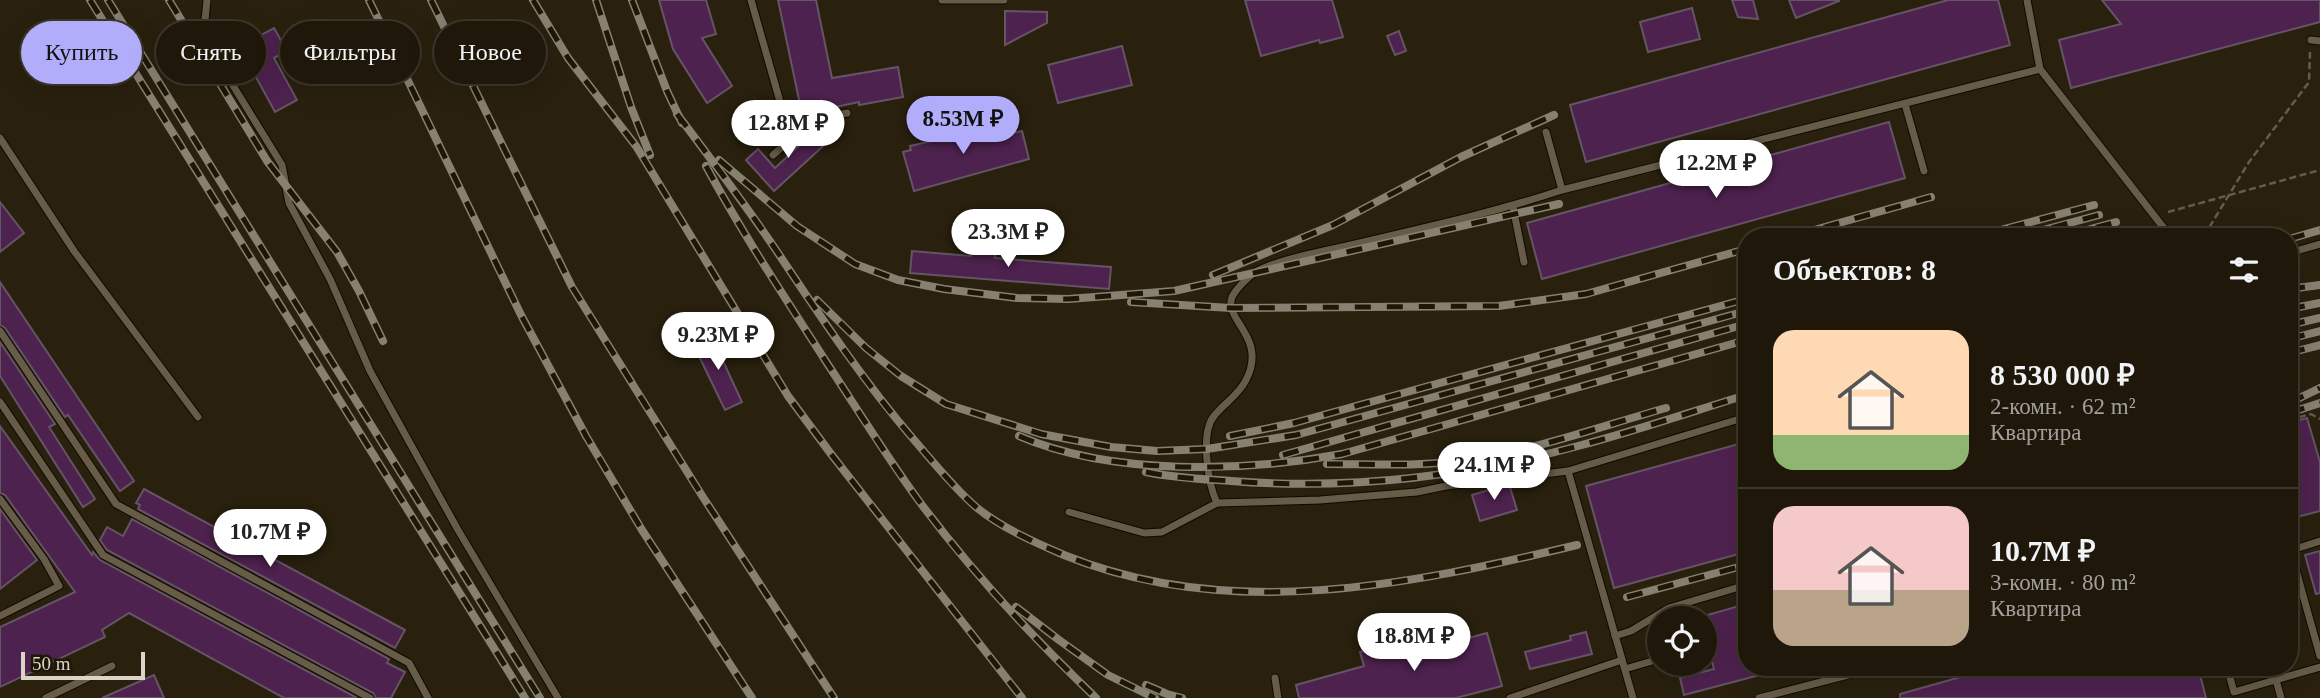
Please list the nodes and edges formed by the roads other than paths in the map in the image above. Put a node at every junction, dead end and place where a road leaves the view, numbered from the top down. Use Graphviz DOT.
graph roads {
  1 [pos="207,0"];
  2 [pos="751,0"];
  3 [pos="942,0"];
  4 [pos="1004,0"];
  5 [pos="2027,0"];
  6 [pos="2311,40"];
  7 [pos="2320,41"];
  8 [pos="2040,69"];
  9 [pos="1905,104"];
  10 [pos="846,113"];
  11 [pos="794,122"];
  12 [pos="1546,132"];
  13 [pos="0,138"];
  14 [pos="774,155"];
  15 [pos="1924,171"];
  16 [pos="1562,190"];
  17 [pos="1513,207"];
  18 [pos="2164,228"];
  19 [pos="2320,244"];
  20 [pos="2298,250"];
  21 [pos="1524,262"];
  22 [pos="0,331"];
  23 [pos="0,401"];
  24 [pos="198,417"];
  25 [pos="1738,419"];
  26 [pos="1568,471"];
  27 [pos="0,499"];
  28 [pos="1217,503"];
  29 [pos="1069,512"];
  30 [pos="2320,541"];
  31 [pos="2298,546"];
  32 [pos="2298,577"];
  33 [pos="1738,587"];
  34 [pos="0,616"];
  35 [pos="1615,636"];
  36 [pos="2320,656"];
  37 [pos="1622,660"];
  38 [pos="1647,663"];
  39 [pos="112,666"];
  40 [pos="2320,667"];
  41 [pos="1625,669"];
  42 [pos="2298,674"];
  43 [pos="1845,676"];
  44 [pos="2230,676"];
  45 [pos="2290,676"];
  46 [pos="1275,678"];
  47 [pos="2276,680"];
  48 [pos="46,698"];
  49 [pos="370,698"];
  50 [pos="428,698"];
  51 [pos="558,698"];
  52 [pos="1278,698"];
  53 [pos="1510,698"];
  54 [pos="1633,698"];
  55 [pos="1759,698"];
  56 [pos="2281,698"];
  1 -- 51 [label="lane"];
  2 -- 11 [label="lane"];
  3 -- 4 [label="lane"];
  5 -- 8 [label="lane"];
  6 -- 7 [label="lane"];
  8 -- 9 [label="lane"];
  8 -- 18 [label="lane"];
  9 -- 15 [label="lane"];
  9 -- 16 [label="lane"];
  10 -- 11 [label="lane"];
  11 -- 14 [label="lane"];
  12 -- 16 [label="lane"];
  13 -- 24 [label="lane"];
  16 -- 17 [label="lane"];
  17 -- 21 [label="lane"];
  17 -- 28 [label="lane"];
  19 -- 20 [label="lane"];
  22 -- 50 [label="lane"];
  23 -- 49 [label="lane"];
  25 -- 26 [label="lane"];
  26 -- 28 [label="lane"];
  26 -- 35 [label="lane"];
  27 -- 34 [label="lane"];
  28 -- 29 [label="lane"];
  30 -- 31 [label="lane"];
  32 -- 36 [label="lane"];
  33 -- 35 [label="lane"];
  35 -- 37 [label="lane"];
  37 -- 41 [label="lane"];
  37 -- 53 [label="lane"];
  38 -- 41 [label="lane"];
  39 -- 48 [label="lane"];
  40 -- 42 [label="lane"];
  41 -- 54 [label="lane"];
  43 -- 55 [label="lane"];
  44 -- 47 [label="lane"];
  45 -- 47 [label="lane"];
  46 -- 52 [label="lane"];
  47 -- 56 [label="lane"];
}
